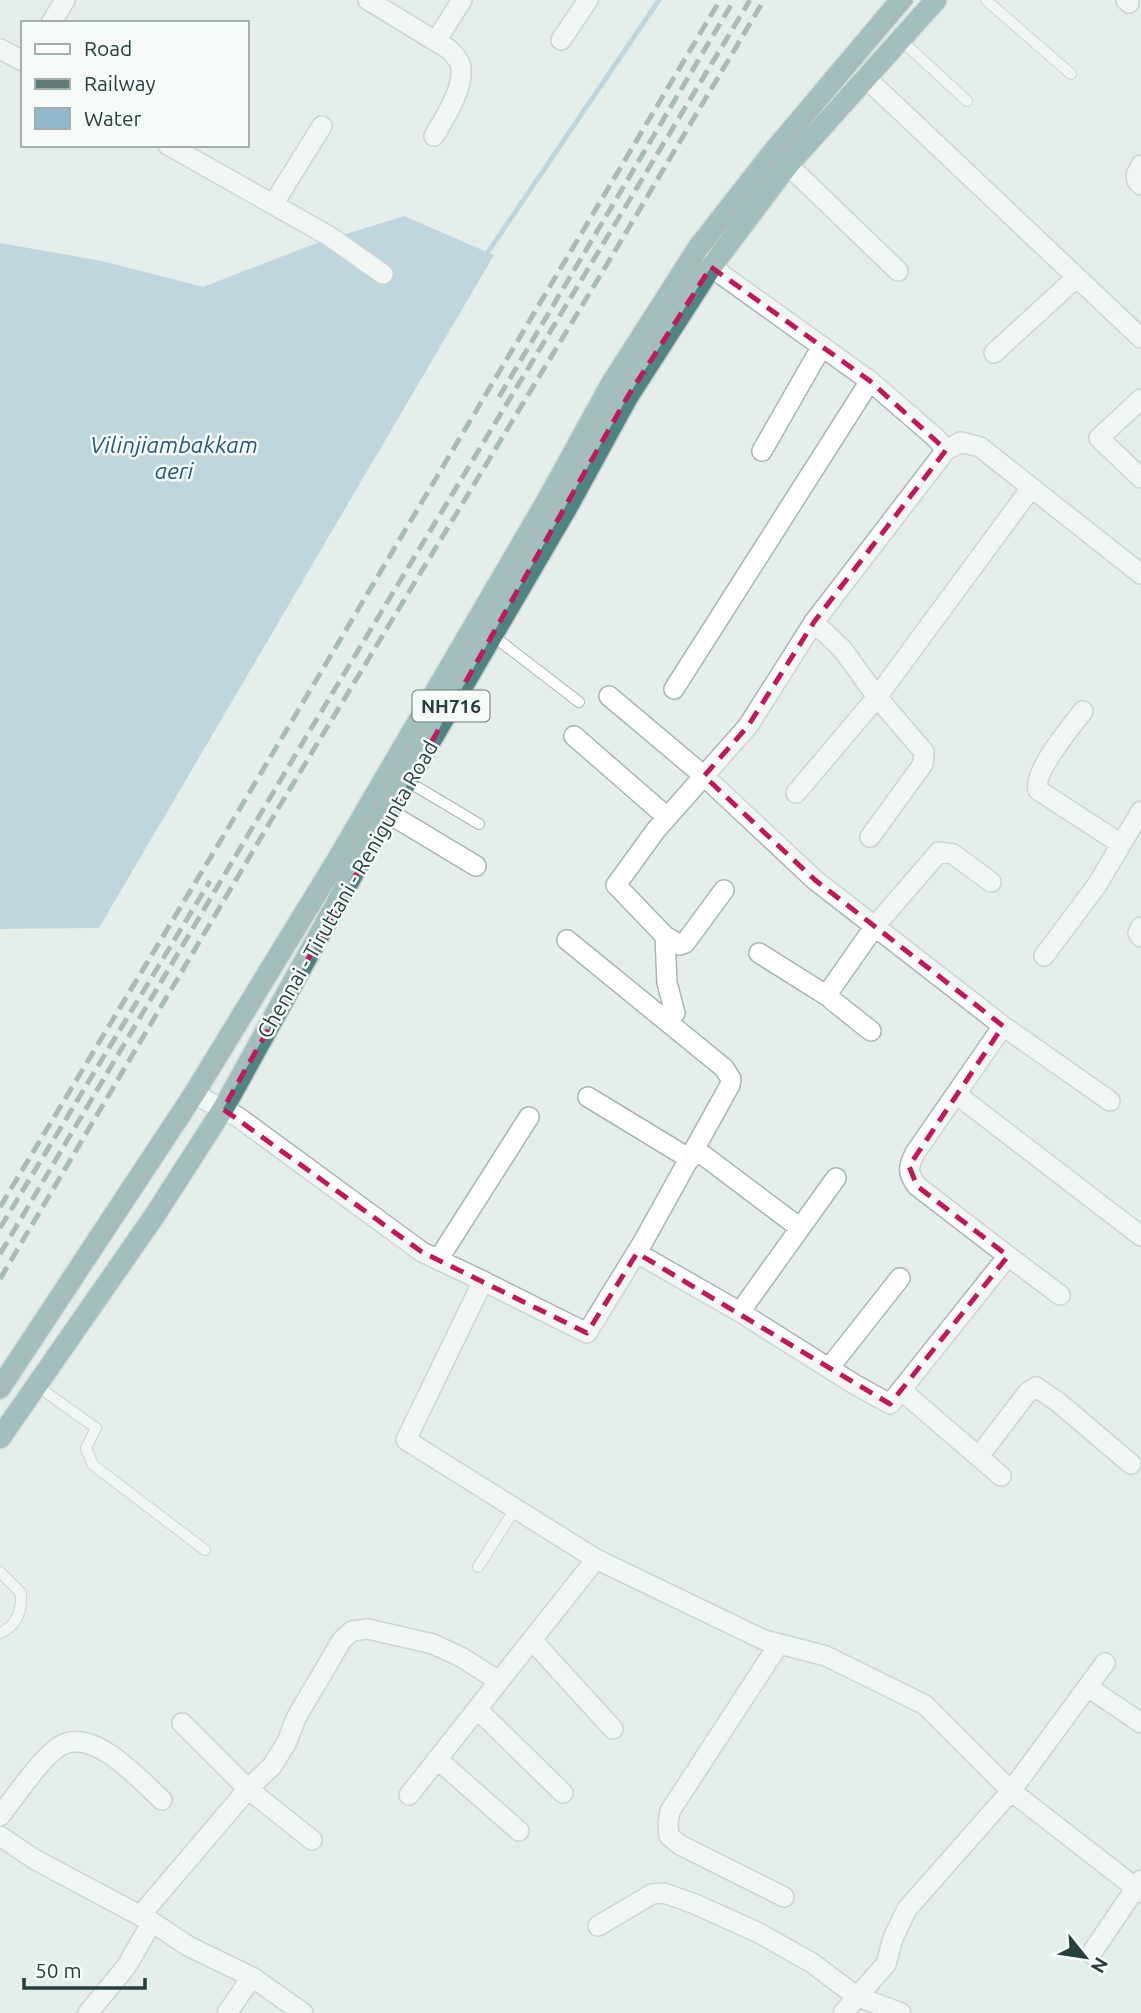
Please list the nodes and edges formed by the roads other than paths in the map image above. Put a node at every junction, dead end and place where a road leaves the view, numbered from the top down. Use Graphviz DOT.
graph roads {
  1 [pos="65,0"];
  2 [pos="368,0"];
  3 [pos="462,0"];
  4 [pos="588,0"];
  5 [pos="901,0"];
  6 [pos="936,0"];
  7 [pos="986,0"];
  8 [pos="52,21"];
  9 [pos="900,39"];
  10 [pos="561,40"];
  11 [pos="436,41"];
  12 [pos="0,49"];
  13 [pos="21,60"];
  14 [pos="1071,74"];
  15 [pos="865,77"];
  16 [pos="967,101"];
  17 [pos="322,126"];
  18 [pos="434,136"];
  19 [pos="172,147"];
  20 [pos="788,165"];
  21 [pos="1141,166"];
  22 [pos="1141,185"];
  23 [pos="274,203"];
  24 [pos="694,254"];
  25 [pos="711,267"];
  26 [pos="898,271"];
  27 [pos="383,274"];
  28 [pos="1077,277"];
  29 [pos="1140,335"];
  30 [pos="822,346"];
  31 [pos="994,353"];
  32 [pos="870,381"];
  33 [pos="1141,399"];
  34 [pos="946,450"];
  35 [pos="762,451"];
  36 [pos="1141,478"];
  37 [pos="1031,488"];
  38 [pos="1141,574"];
  39 [pos="814,622"];
  40 [pos="492,634"];
  41 [pos="674,688"];
  42 [pos="609,696"];
  43 [pos="877,697"];
  44 [pos="579,702"];
  45 [pos="1083,710"];
  46 [pos="573,736"];
  47 [pos="704,776"];
  48 [pos="407,781"];
  49 [pos="796,793"];
  50 [pos="1141,811"];
  51 [pos="388,813"];
  52 [pos="667,817"];
  53 [pos="479,824"];
  54 [pos="870,837"];
  55 [pos="1121,844"];
  56 [pos="476,866"];
  57 [pos="991,883"];
  58 [pos="724,890"];
  59 [pos="875,926"];
  60 [pos="1141,927"];
  61 [pos="665,936"];
  62 [pos="1141,937"];
  63 [pos="567,940"];
  64 [pos="759,953"];
  65 [pos="1044,956"];
  66 [pos="829,997"];
  67 [pos="675,1013"];
  68 [pos="1003,1026"];
  69 [pos="871,1031"];
  70 [pos="194,1094"];
  71 [pos="956,1094"];
  72 [pos="588,1097"];
  73 [pos="1110,1101"];
  74 [pos="223,1109"];
  75 [pos="529,1117"];
  76 [pos="692,1154"];
  77 [pos="836,1178"];
  78 [pos="800,1228"];
  79 [pos="1141,1236"];
  80 [pos="637,1253"];
  81 [pos="1008,1256"];
  82 [pos="438,1260"];
  83 [pos="900,1278"];
  84 [pos="482,1281"];
  85 [pos="1060,1295"];
  86 [pos="740,1312"];
  87 [pos="829,1368"];
  88 [pos="37,1385"];
  89 [pos="0,1388"];
  90 [pos="901,1390"];
  91 [pos="0,1438"];
  92 [pos="979,1456"];
  93 [pos="1131,1465"];
  94 [pos="1001,1476"];
  95 [pos="515,1508"];
  96 [pos="205,1550"];
  97 [pos="596,1559"];
  98 [pos="478,1566"];
  99 [pos="0,1572"];
  100 [pos="0,1633"];
  101 [pos="532,1640"];
  102 [pos="779,1644"];
  103 [pos="1105,1663"];
  104 [pos="499,1681"];
  105 [pos="1088,1687"];
  106 [pos="477,1709"];
  107 [pos="182,1723"];
  108 [pos="1141,1723"];
  109 [pos="613,1729"];
  110 [pos="438,1759"];
  111 [pos="248,1789"];
  112 [pos="1011,1791"];
  113 [pos="563,1793"];
  114 [pos="409,1794"];
  115 [pos="163,1800"];
  116 [pos="0,1816"];
  117 [pos="519,1831"];
  118 [pos="0,1836"];
  119 [pos="312,1840"];
  120 [pos="1139,1887"];
  121 [pos="784,1897"];
  122 [pos="146,1919"];
  123 [pos="598,1926"];
  124 [pos="1091,1954"];
  125 [pos="252,1977"];
  126 [pos="856,1996"];
  127 [pos="88,2013"];
  128 [pos="227,2013"];
  129 [pos="303,2013"];
  130 [pos="843,2013"];
  131 [pos="901,2013"];
  1 -- 8 [label="street"];
  2 -- 11 [label="street"];
  3 -- 11 [label="street"];
  4 -- 10 [label="street"];
  5 -- 24 [label="highway, Chennai - Tiruttani - Renigunta Road"];
  6 -- 9 [label="highway, Chennai - Tiruttani - Renigunta Road / NH716"];
  7 -- 14 [label="lane"];
  9 -- 15 [label="highway, Chennai - Tiruttani - Renigunta Road / NH716"];
  9 -- 16 [label="lane"];
  11 -- 18 [label="street"];
  12 -- 13 [label="street"];
  15 -- 20 [label="highway, Chennai - Tiruttani - Renigunta Road / NH716"];
  15 -- 28 [label="street"];
  17 -- 23 [label="street"];
  19 -- 23 [label="street"];
  20 -- 25 [label="highway, Chennai - Tiruttani - Renigunta Road / NH716"];
  20 -- 26 [label="street"];
  21 -- 22 [label="street"];
  23 -- 27 [label="street"];
  24 -- 25 [label="street"];
  24 -- 70 [label="highway, Chennai - Tiruttani - Renigunta Road"];
  25 -- 30 [label="street"];
  25 -- 40 [label="highway, Chennai - Tiruttani - Renigunta Road / NH716"];
  28 -- 29 [label="street"];
  28 -- 31 [label="street"];
  30 -- 32 [label="street"];
  30 -- 35 [label="street"];
  32 -- 34 [label="street"];
  32 -- 41 [label="street"];
  33 -- 36 [label="street"];
  34 -- 37 [label="street"];
  34 -- 39 [label="street"];
  37 -- 38 [label="street"];
  37 -- 43 [label="street"];
  39 -- 43 [label="street"];
  39 -- 47 [label="street"];
  40 -- 44 [label="lane"];
  40 -- 48 [label="highway, Chennai - Tiruttani - Renigunta Road / NH716"];
  42 -- 47 [label="street"];
  43 -- 49 [label="street"];
  43 -- 54 [label="street"];
  45 -- 55 [label="street"];
  46 -- 52 [label="street"];
  47 -- 52 [label="street"];
  47 -- 59 [label="street"];
  48 -- 51 [label="highway, Chennai - Tiruttani - Renigunta Road / NH716"];
  48 -- 53 [label="lane"];
  50 -- 55 [label="street"];
  51 -- 56 [label="street"];
  51 -- 74 [label="highway, Chennai - Tiruttani - Renigunta Road / NH716"];
  52 -- 61 [label="street"];
  55 -- 65 [label="street"];
  57 -- 59 [label="street"];
  58 -- 61 [label="street"];
  59 -- 66 [label="street"];
  59 -- 68 [label="street"];
  60 -- 62 [label="street"];
  61 -- 67 [label="street"];
  63 -- 76 [label="street"];
  64 -- 66 [label="street"];
  66 -- 69 [label="street"];
  68 -- 71 [label="street"];
  68 -- 73 [label="street"];
  70 -- 74 [label="street"];
  70 -- 89 [label="highway, Chennai - Tiruttani - Renigunta Road"];
  71 -- 79 [label="street"];
  71 -- 81 [label="street"];
  72 -- 76 [label="street"];
  74 -- 82 [label="street"];
  74 -- 88 [label="highway, Chennai - Tiruttani - Renigunta Road / NH716"];
  75 -- 82 [label="street"];
  76 -- 78 [label="street"];
  76 -- 80 [label="street"];
  77 -- 78 [label="street"];
  78 -- 86 [label="street"];
  80 -- 84 [label="street"];
  80 -- 86 [label="street"];
  81 -- 85 [label="street"];
  81 -- 90 [label="street"];
  82 -- 84 [label="street"];
  83 -- 87 [label="street"];
  84 -- 95 [label="street"];
  86 -- 87 [label="street"];
  87 -- 90 [label="street"];
  88 -- 91 [label="highway, Chennai - Tiruttani - Renigunta Road / NH716"];
  88 -- 96 [label="lane"];
  90 -- 92 [label="street"];
  92 -- 93 [label="street"];
  92 -- 94 [label="street"];
  95 -- 97 [label="street"];
  95 -- 98 [label="lane"];
  97 -- 101 [label="street"];
  97 -- 102 [label="street"];
  99 -- 100 [label="lane"];
  101 -- 104 [label="street"];
  101 -- 109 [label="street"];
  102 -- 112 [label="street"];
  102 -- 121 [label="street"];
  103 -- 105 [label="street"];
  104 -- 106 [label="street"];
  104 -- 111 [label="street"];
  105 -- 108 [label="street"];
  105 -- 112 [label="street"];
  106 -- 110 [label="street"];
  106 -- 113 [label="street"];
  107 -- 111 [label="street"];
  110 -- 114 [label="street"];
  110 -- 117 [label="street"];
  111 -- 119 [label="street"];
  111 -- 122 [label="street"];
  112 -- 120 [label="street"];
  112 -- 126 [label="street"];
  115 -- 116 [label="street"];
  118 -- 122 [label="street"];
  120 -- 124 [label="street"];
  122 -- 125 [label="street"];
  122 -- 127 [label="street"];
  123 -- 126 [label="street"];
  125 -- 128 [label="street"];
  125 -- 129 [label="street"];
  126 -- 130 [label="street"];
  126 -- 131 [label="street"];
}
